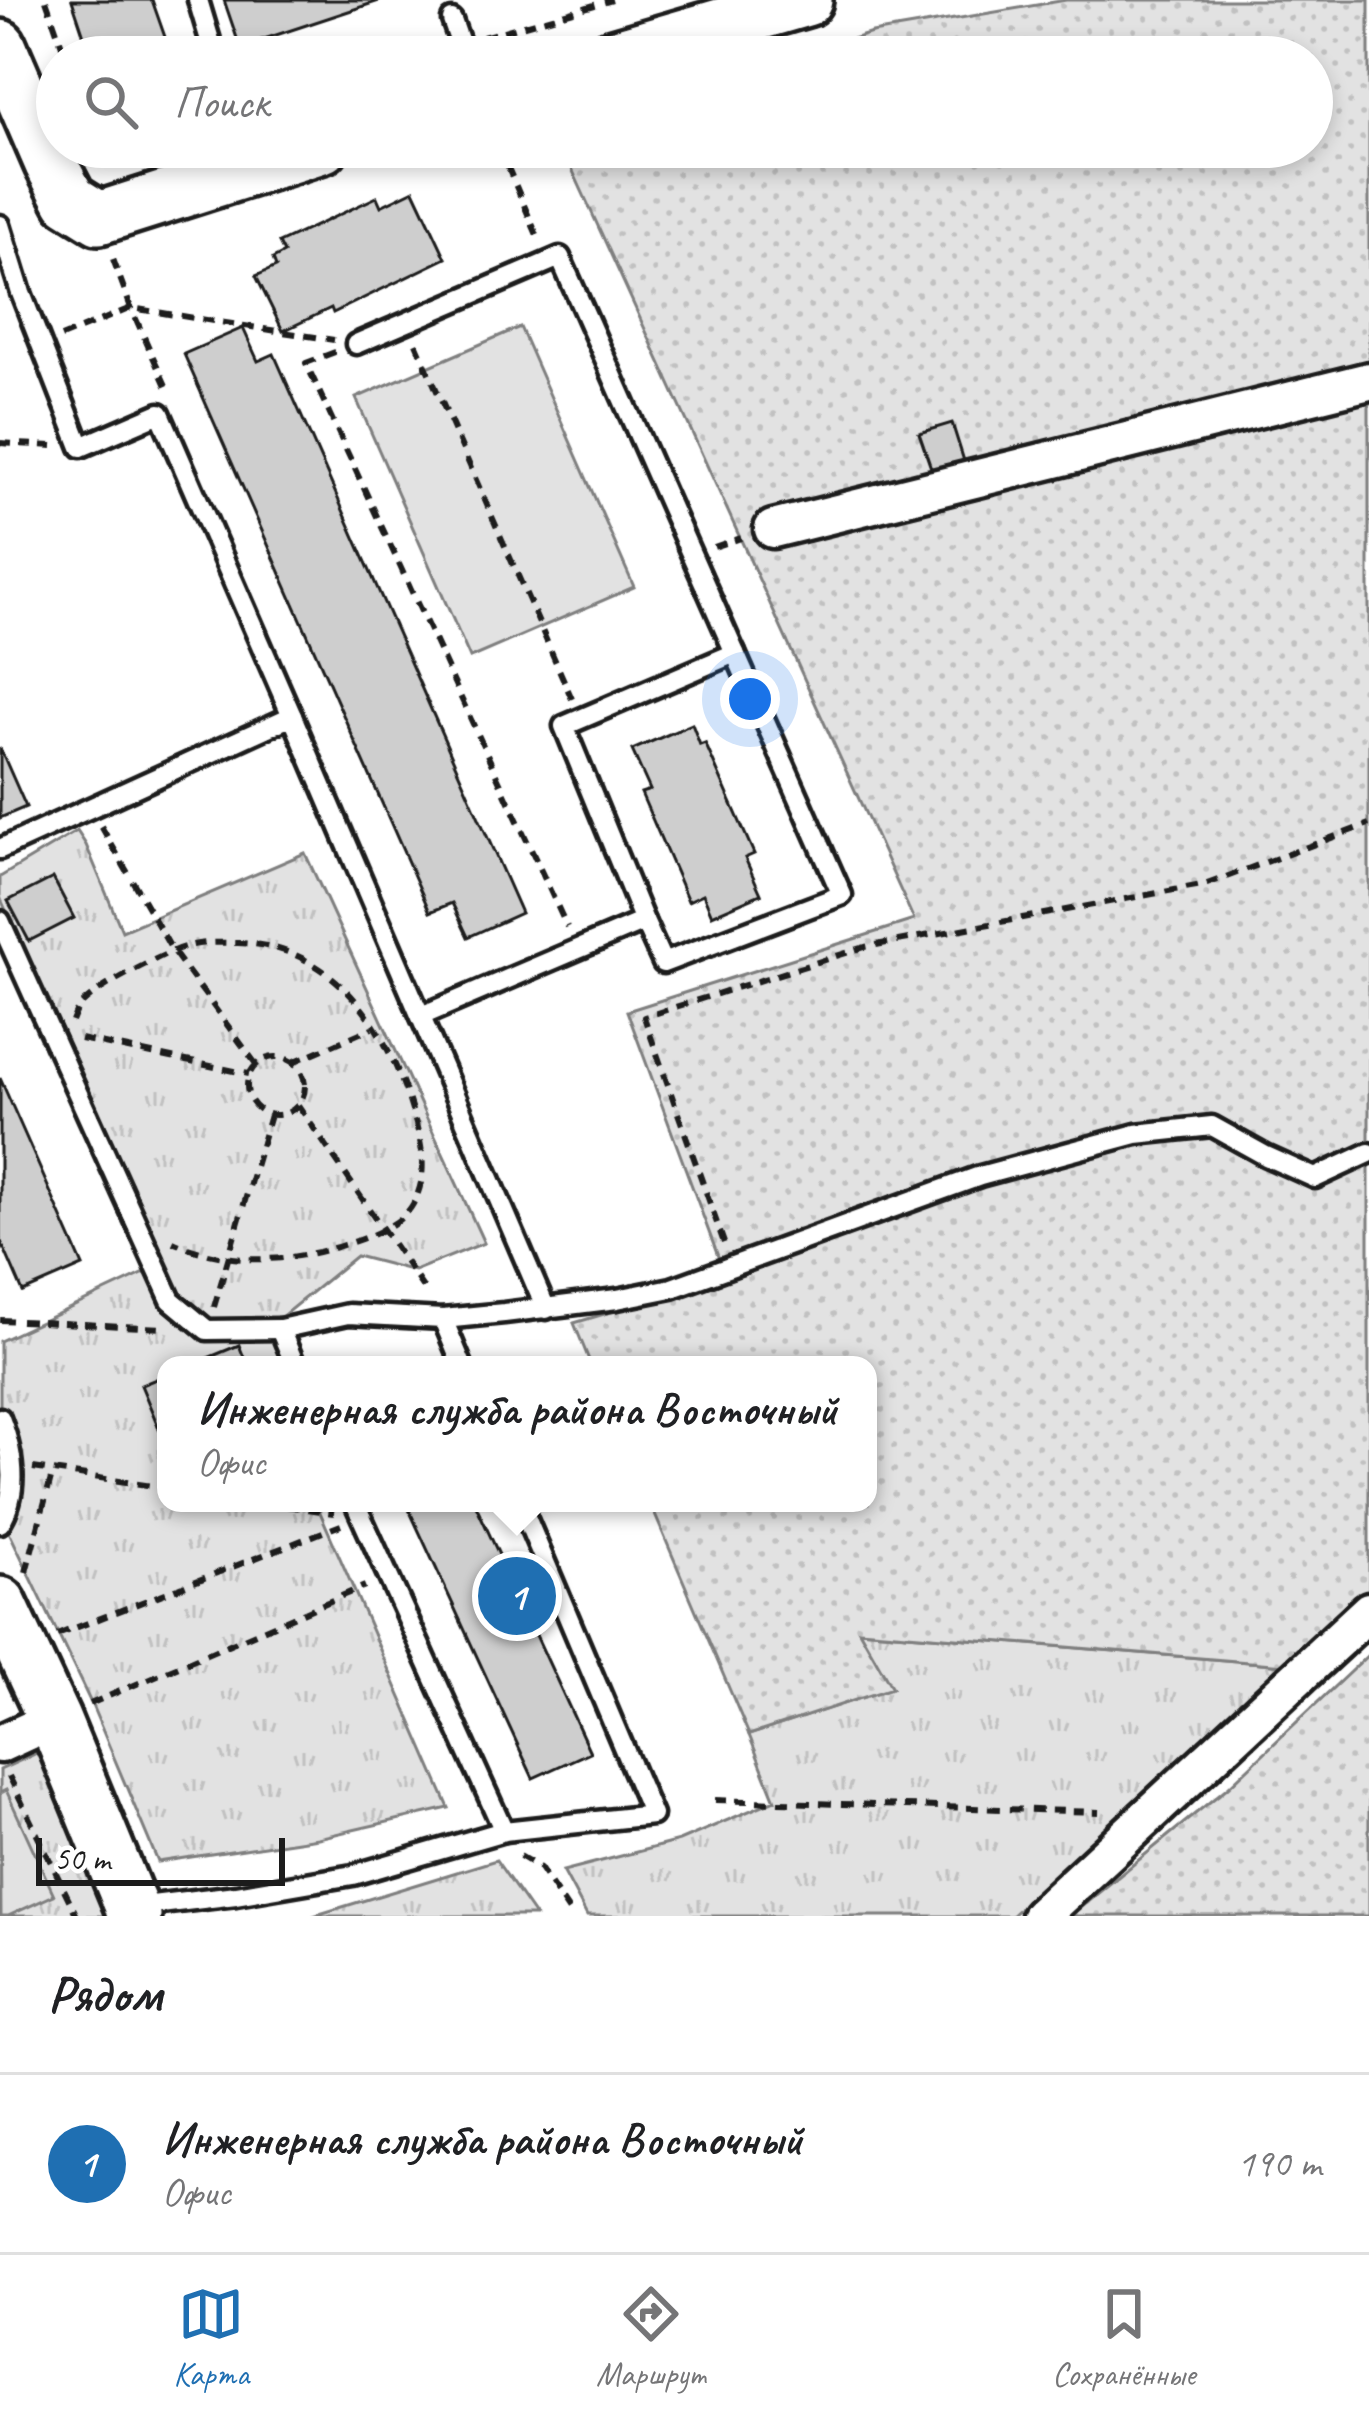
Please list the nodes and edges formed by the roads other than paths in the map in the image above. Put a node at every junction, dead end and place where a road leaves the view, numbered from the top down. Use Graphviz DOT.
graph roads {
  1 [pos="198,0"];
  2 [pos="806,0"];
  3 [pos="452,20"];
  4 [pos="209,36"];
  5 [pos="458,36"];
  6 [pos="682,36"];
  7 [pos="0,46"];
  8 [pos="36,130"];
  9 [pos="53,168"];
  10 [pos="223,168"];
  11 [pos="0,226"];
  12 [pos="21,293"];
  13 [pos="0,300"];
  14 [pos="356,344"];
  15 [pos="1369,381"];
  16 [pos="773,529"];
  17 [pos="735,653"];
  18 [pos="292,716"];
  19 [pos="0,849"];
  20 [pos="0,921"];
  21 [pos="644,921"];
  22 [pos="421,1016"];
  23 [pos="1369,1153"];
  24 [pos="546,1309"];
  25 [pos="443,1319"];
  26 [pos="280,1329"];
  27 [pos="291,1356"];
  28 [pos="458,1356"];
  29 [pos="0,1418"];
  30 [pos="359,1512"];
  31 [pos="524,1512"];
  32 [pos="0,1523"];
  33 [pos="0,1603"];
  34 [pos="1369,1611"];
  35 [pos="54,1719"];
  36 [pos="3,1756"];
  37 [pos="497,1834"];
  38 [pos="133,1912"];
  39 [pos="1040,1916"];
  1 -- 4 [label="lane"];
  2 -- 6 [label="street"];
  3 -- 5 [label="lane"];
  7 -- 8 [label="street"];
  9 -- 10 [label="street"];
  11 -- 12 [label="lane"];
  12 -- 13 [label="lane"];
  12 -- 18 [label="lane"];
  14 -- 17 [label="lane"];
  15 -- 16 [label="street"];
  17 -- 21 [label="lane"];
  17 -- 21 [label="lane"];
  18 -- 19 [label="lane"];
  18 -- 22 [label="lane"];
  20 -- 26 [label="lane"];
  21 -- 22 [label="lane"];
  22 -- 24 [label="lane"];
  23 -- 24 [label="lane"];
  24 -- 25 [label="lane"];
  25 -- 26 [label="lane"];
  25 -- 28 [label="lane"];
  26 -- 27 [label="lane"];
  29 -- 32 [label="lane"];
  30 -- 37 [label="lane"];
  31 -- 37 [label="lane"];
  33 -- 35 [label="street"];
  34 -- 39 [label="street"];
  35 -- 36 [label="street"];
  35 -- 38 [label="street"];
  37 -- 38 [label="lane"];
}
